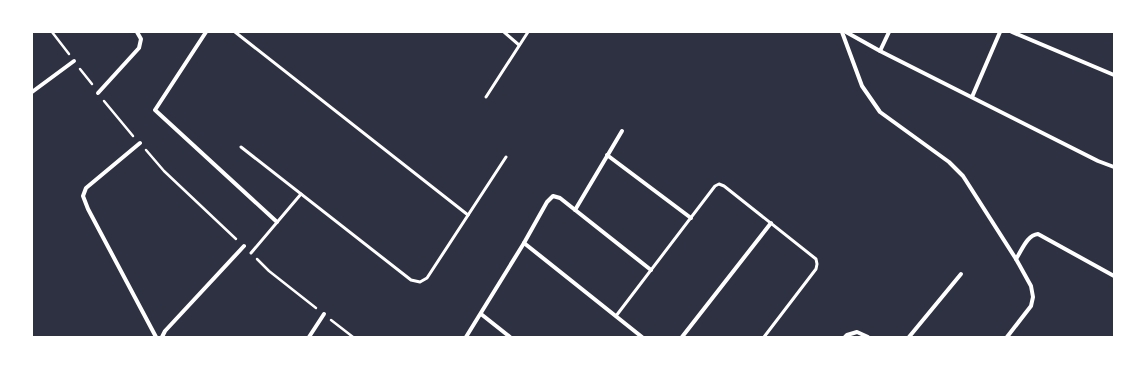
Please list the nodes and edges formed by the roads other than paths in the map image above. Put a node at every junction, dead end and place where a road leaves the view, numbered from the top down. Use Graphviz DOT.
graph roads {
  1 [pos="137,32"];
  2 [pos="206,32"];
  3 [pos="235,32"];
  4 [pos="504,32"];
  5 [pos="528,32"];
  6 [pos="842,32"];
  7 [pos="846,32"];
  8 [pos="889,32"];
  9 [pos="1000,32"];
  10 [pos="1012,32"];
  11 [pos="519,45"];
  12 [pos="880,52"];
  13 [pos="74,61"];
  14 [pos="1114,75"];
  15 [pos="32,92"];
  16 [pos="98,93"];
  17 [pos="486,97"];
  18 [pos="972,97"];
  19 [pos="622,131"];
  20 [pos="140,143"];
  21 [pos="241,147"];
  22 [pos="607,155"];
  23 [pos="506,157"];
  24 [pos="1114,167"];
  25 [pos="301,194"];
  26 [pos="575,210"];
  27 [pos="468,215"];
  28 [pos="691,218"];
  29 [pos="278,222"];
  30 [pos="771,223"];
  31 [pos="524,243"];
  32 [pos="244,246"];
  33 [pos="251,253"];
  34 [pos="1016,259"];
  35 [pos="651,270"];
  36 [pos="960,274"];
  37 [pos="1114,276"];
  38 [pos="324,314"];
  39 [pos="481,314"];
  40 [pos="616,316"];
  41 [pos="156,337"];
  42 [pos="162,337"];
  43 [pos="308,337"];
  44 [pos="466,337"];
  45 [pos="510,337"];
  46 [pos="642,337"];
  47 [pos="682,337"];
  48 [pos="764,337"];
  49 [pos="845,337"];
  50 [pos="868,337"];
  51 [pos="909,337"];
  52 [pos="1007,337"];
  1 -- 16 [label="street"];
  2 -- 29 [label="street"];
  3 -- 27 [label="lane"];
  4 -- 11 [label="lane"];
  5 -- 11 [label="lane"];
  6 -- 34 [label="street"];
  7 -- 12 [label="street"];
  8 -- 12 [label="street"];
  9 -- 18 [label="street"];
  10 -- 14 [label="street"];
  11 -- 17 [label="lane"];
  12 -- 18 [label="street"];
  13 -- 15 [label="street"];
  18 -- 24 [label="street"];
  19 -- 22 [label="street"];
  20 -- 41 [label="street"];
  21 -- 25 [label="lane"];
  22 -- 26 [label="street"];
  22 -- 28 [label="street"];
  23 -- 27 [label="lane"];
  25 -- 27 [label="lane"];
  25 -- 29 [label="lane"];
  26 -- 31 [label="street"];
  26 -- 35 [label="street"];
  28 -- 30 [label="lane"];
  28 -- 35 [label="lane"];
  29 -- 33 [label="lane"];
  30 -- 47 [label="street"];
  30 -- 48 [label="lane"];
  31 -- 39 [label="street"];
  31 -- 40 [label="street"];
  32 -- 42 [label="street"];
  34 -- 37 [label="street"];
  34 -- 52 [label="street"];
  35 -- 40 [label="lane"];
  36 -- 51 [label="street"];
  38 -- 43 [label="street"];
  39 -- 44 [label="street"];
  39 -- 45 [label="street"];
  40 -- 46 [label="street"];
  49 -- 50 [label="street"];
}
